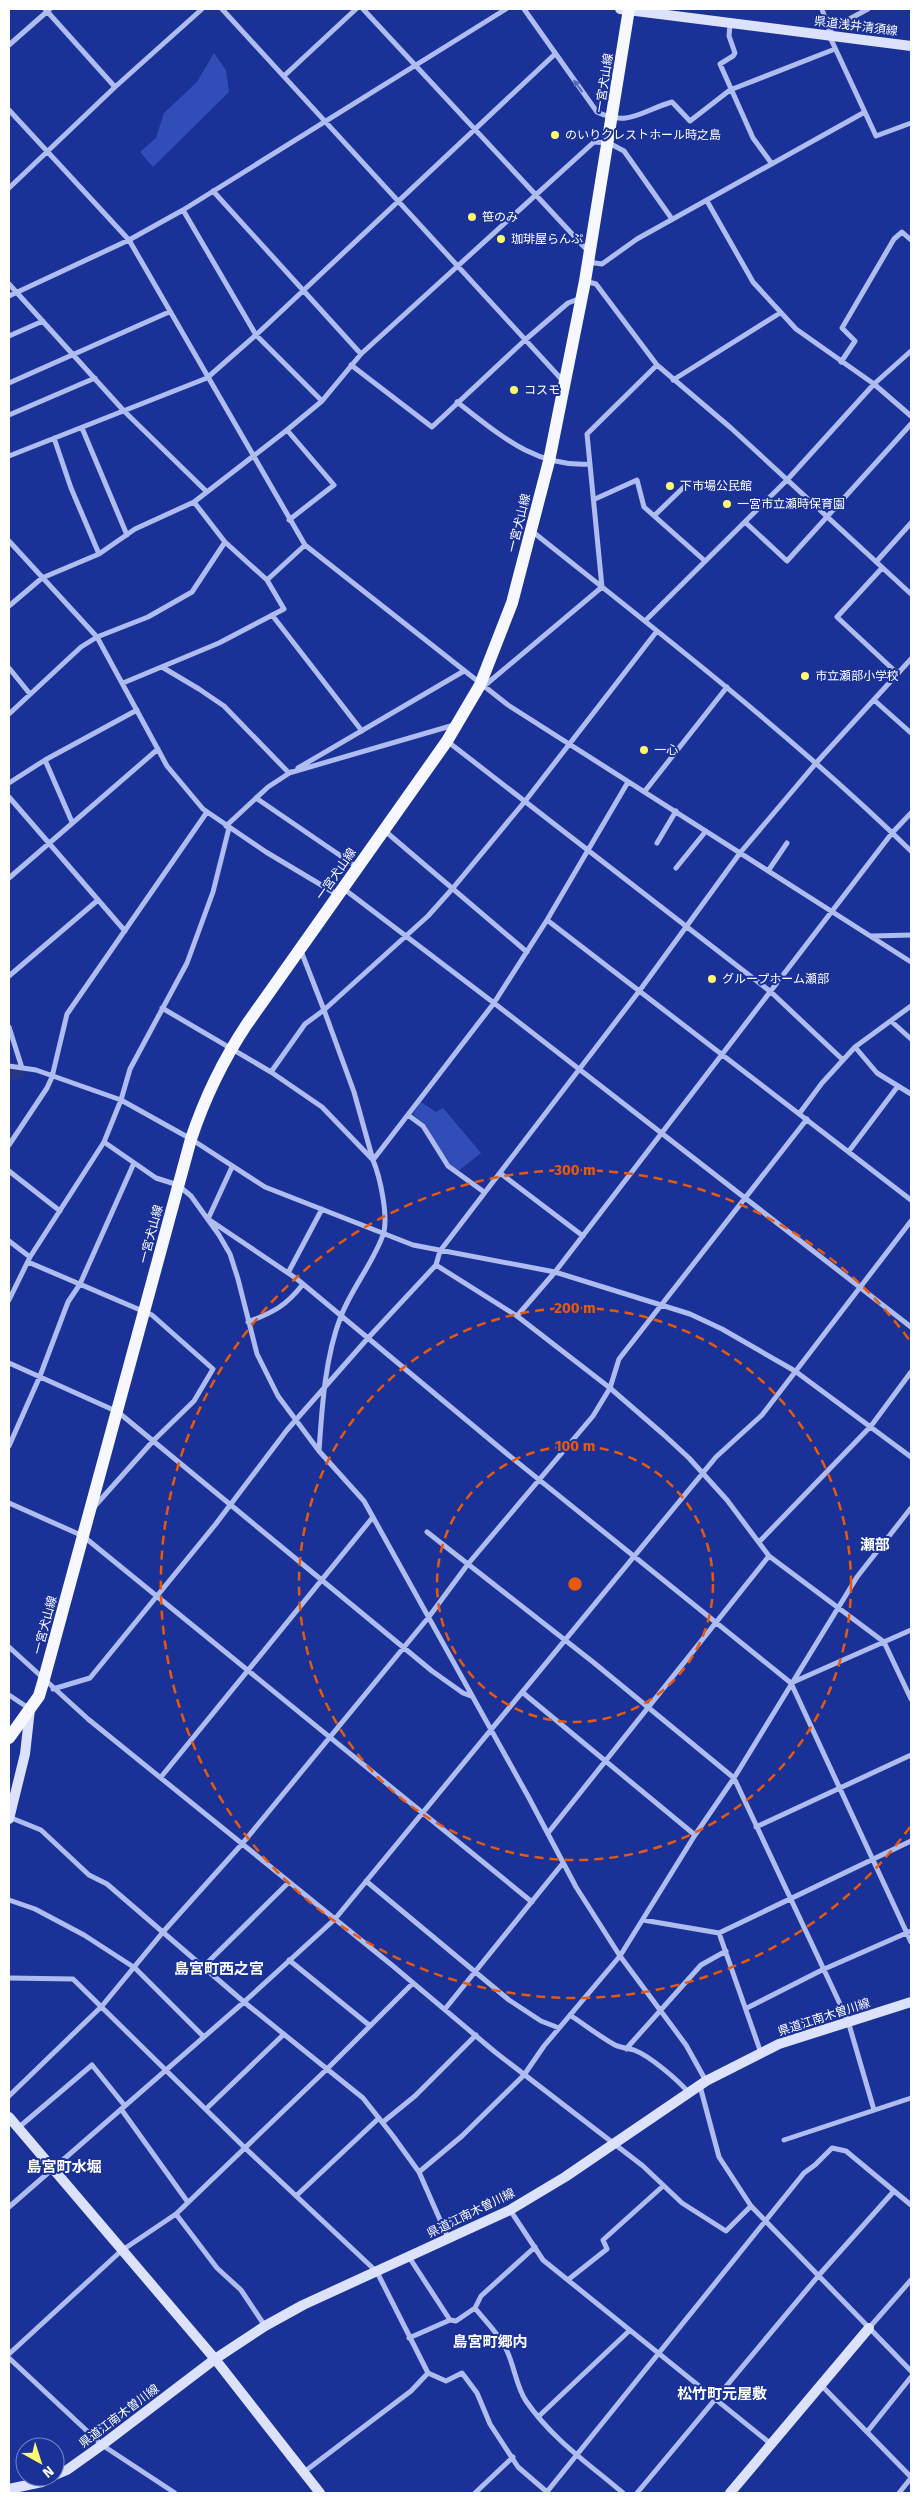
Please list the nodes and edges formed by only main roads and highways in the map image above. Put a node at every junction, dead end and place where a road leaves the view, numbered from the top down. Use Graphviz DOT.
graph roads {
  1 [pos="626,9"];
  2 [pos="911,46"];
  3 [pos="30,1709"];
  4 [pos="9,1738"];
  5 [pos="10,1803"];
  6 [pos="9,1818"];
  7 [pos="911,2002"];
  8 [pos="9,2117"];
  9 [pos="869,2328"];
  10 [pos="215,2359"];
  11 [pos="65,2469"];
  12 [pos="320,2493"];
  13 [pos="730,2493"];
  1 -- 2 [label="main road, 県道浅井清須線"];
  1 -- 3 [label="main road, 一宮犬山線"];
  3 -- 4 [label="main road, 一宮犬山線"];
  3 -- 5 [label="main road"];
  5 -- 6 [label="main road"];
  7 -- 10 [label="main road, 県道江南木曽川線"];
  8 -- 10 [label="main road"];
  9 -- 13 [label="main road"];
  10 -- 11 [label="main road, 県道江南木曽川線"];
  10 -- 12 [label="main road"];
}
